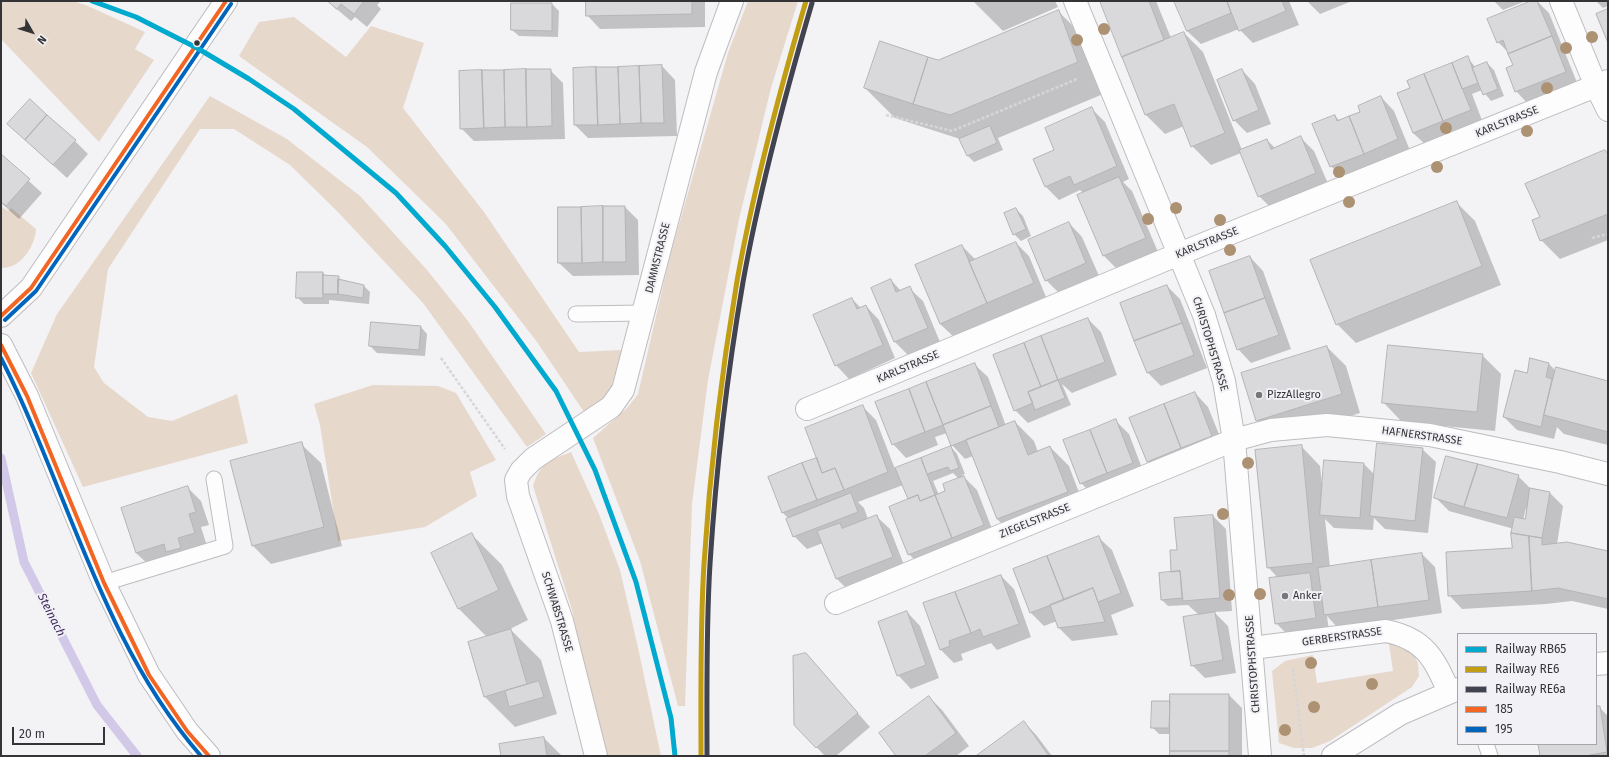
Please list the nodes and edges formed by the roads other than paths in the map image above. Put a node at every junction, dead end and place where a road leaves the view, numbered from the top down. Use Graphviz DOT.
graph roads {
  1 [pos="226,1"];
  2 [pos="732,1"];
  3 [pos="1075,1"];
  4 [pos="1561,1"];
  5 [pos="1602,84"];
  6 [pos="1608,110"];
  7 [pos="1179,254"];
  8 [pos="644,313"];
  9 [pos="576,314"];
  10 [pos="1,316"];
  11 [pos="1,345"];
  12 [pos="807,409"];
  13 [pos="1234,440"];
  14 [pos="521,470"];
  15 [pos="1608,474"];
  16 [pos="214,479"];
  17 [pos="104,583"];
  18 [pos="836,603"];
  19 [pos="1252,648"];
  20 [pos="1608,663"];
  21 [pos="1597,664"];
  22 [pos="1453,690"];
  23 [pos="1486,745"];
  24 [pos="209,756"];
  25 [pos="596,756"];
  26 [pos="1260,756"];
  27 [pos="1333,756"];
  28 [pos="1490,756"];
  1 -- 10 [label="street"];
  2 -- 8 [label="street, DAMMSTRASSE"];
  3 -- 7 [label="street, CHRISTOPHSTRASSE"];
  4 -- 5 [label="street"];
  5 -- 6 [label="street"];
  5 -- 7 [label="street, KARLSTRASSE"];
  7 -- 12 [label="street, KARLSTRASSE"];
  7 -- 13 [label="street, CHRISTOPHSTRASSE"];
  8 -- 9 [label="lane"];
  8 -- 14 [label="street, DAMMSTRASSE"];
  11 -- 17 [label="street"];
  13 -- 15 [label="street, HAFNERSTRASSE"];
  13 -- 18 [label="street, ZIEGELSTRASSE"];
  13 -- 19 [label="street, CHRISTOPHSTRASSE"];
  14 -- 25 [label="street, SCHWABSTRASSE"];
  16 -- 17 [label="lane"];
  17 -- 24 [label="street"];
  19 -- 22 [label="street, GERBERSTRASSE"];
  19 -- 26 [label="street, CHRISTOPHSTRASSE"];
  20 -- 21 [label="street"];
  22 -- 27 [label="street, GERBERSTRASSE"];
  23 -- 28 [label="lane"];
}
